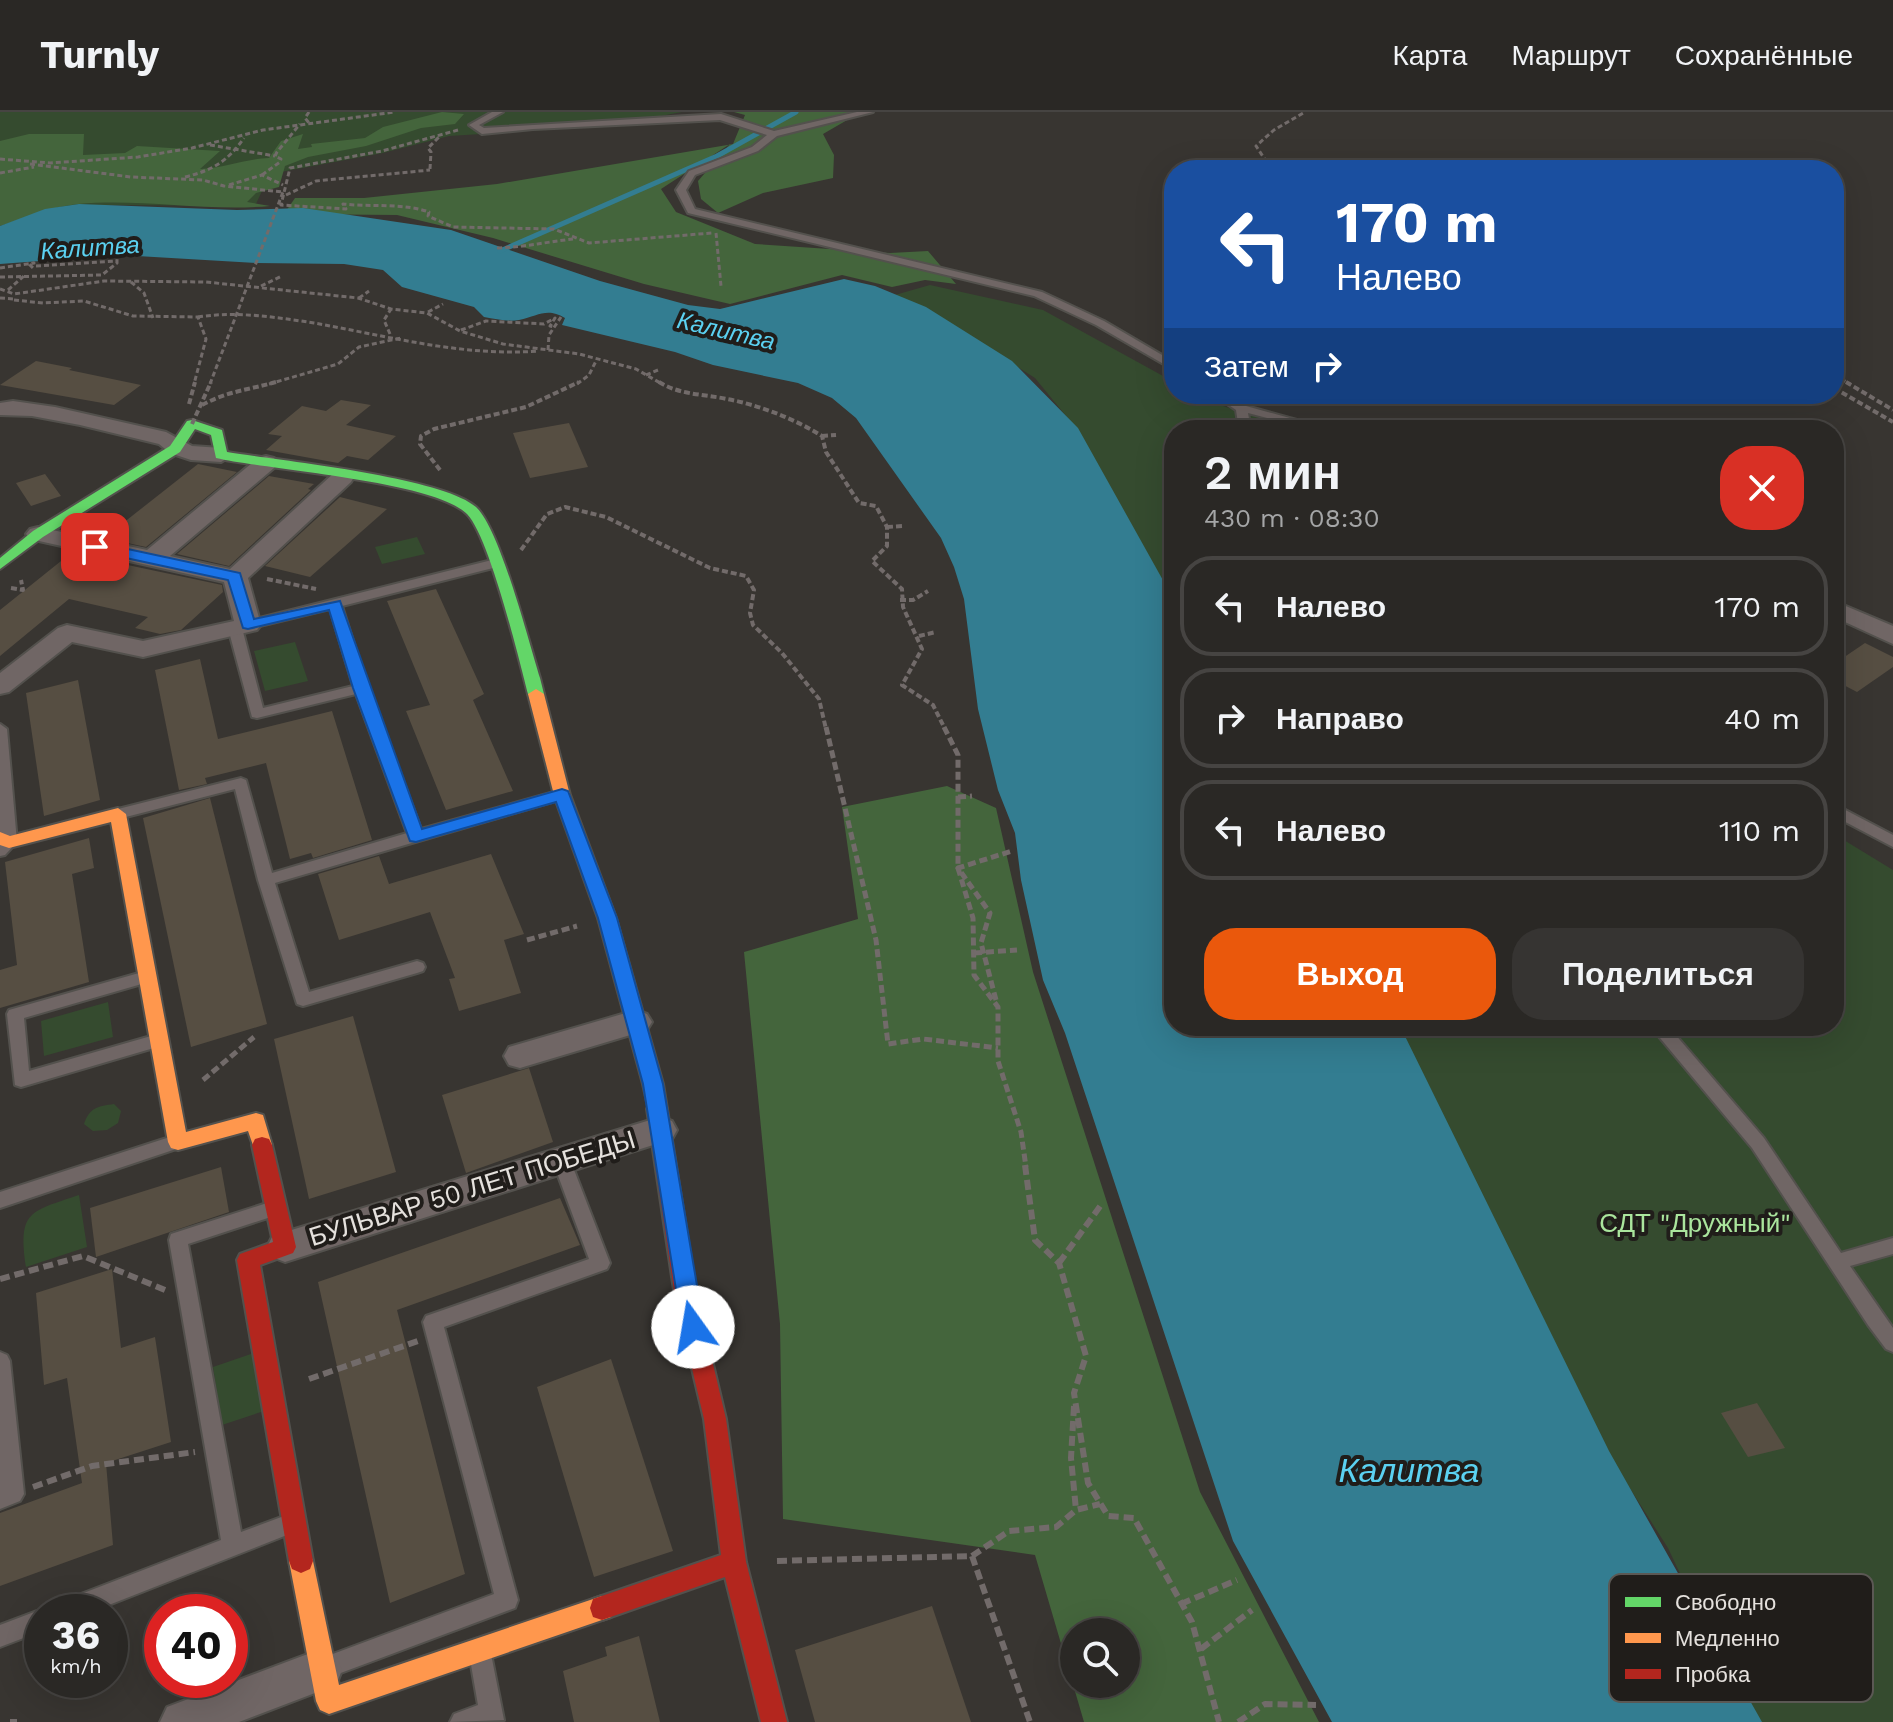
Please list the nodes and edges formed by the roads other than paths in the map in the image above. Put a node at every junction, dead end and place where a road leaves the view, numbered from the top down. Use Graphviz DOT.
graph roads {
  1 [pos="499,112"];
  2 [pos="869,112"];
  3 [pos="774,134"];
  4 [pos="1164,361"];
  5 [pos="1235,404"];
  6 [pos="3,407"];
  7 [pos="1242,408"];
  8 [pos="1244,420"];
  9 [pos="1288,420"];
  10 [pos="175,449"];
  11 [pos="221,455"];
  12 [pos="266,463"];
  13 [pos="343,477"];
  14 [pos="38,534"];
  15 [pos="151,559"];
  16 [pos="0,565"];
  17 [pos="498,571"];
  18 [pos="236,575"];
  19 [pos="335,604"];
  20 [pos="1844,613"];
  21 [pos="242,626"];
  22 [pos="1893,636"];
  23 [pos="0,686"];
  24 [pos="361,688"];
  25 [pos="0,729"];
  26 [pos="562,795"];
  27 [pos="118,814"];
  28 [pos="1844,815"];
  29 [pos="416,836"];
  30 [pos="1893,842"];
  31 [pos="3,844"];
  32 [pos="266,880"];
  33 [pos="417,967"];
  34 [pos="147,976"];
  35 [pos="636,1022"];
  36 [pos="1667,1036"];
  37 [pos="159,1040"];
  38 [pos="520,1056"];
  39 [pos="660,1130"];
  40 [pos="178,1142"];
  41 [pos="562,1162"];
  42 [pos="0,1200"];
  43 [pos="275,1208"];
  44 [pos="1893,1246"];
  45 [pos="285,1247"];
  46 [pos="1838,1262"];
  47 [pos="1893,1343"];
  48 [pos="0,1361"];
  49 [pos="7,1497"];
  50 [pos="293,1523"];
  51 [pos="233,1546"];
  52 [pos="734,1562"];
  53 [pos="109,1594"];
  54 [pos="24,1627"];
  55 [pos="0,1636"];
  56 [pos="479,1652"];
  57 [pos="321,1670"];
  58 [pos="491,1718"];
  59 [pos="182,1722"];
  60 [pos="462,1722"];
  61 [pos="774,1722"];
  1 -- 3 [label="lane"];
  2 -- 3 [label="lane"];
  3 -- 4 [label="lane"];
  5 -- 7 [label="lane"];
  6 -- 10 [label="street"];
  7 -- 8 [label="lane"];
  7 -- 9 [label="lane"];
  10 -- 11 [label="street"];
  10 -- 11 [label="street"];
  10 -- 14 [label="street"];
  11 -- 12 [label="street"];
  12 -- 13 [label="street"];
  12 -- 15 [label="street"];
  13 -- 17 [label="street, БУЛЬВАР 50 ЛЕТ ПОБЕДЫ"];
  13 -- 18 [label="street"];
  14 -- 15 [label="street"];
  14 -- 16 [label="street"];
  15 -- 18 [label="street"];
  17 -- 19 [label="lane"];
  17 -- 26 [label="street, БУЛЬВАР 50 ЛЕТ ПОБЕДЫ"];
  18 -- 21 [label="street"];
  19 -- 21 [label="lane"];
  19 -- 24 [label="lane"];
  20 -- 22 [label="street"];
  21 -- 23 [label="street"];
  21 -- 24 [label="lane"];
  24 -- 29 [label="lane"];
  25 -- 31 [label="lane"];
  26 -- 29 [label="lane"];
  26 -- 35 [label="street, БУЛЬВАР 50 ЛЕТ ПОБЕДЫ"];
  27 -- 31 [label="street"];
  27 -- 32 [label="lane"];
  27 -- 34 [label="street"];
  28 -- 30 [label="lane"];
  29 -- 32 [label="lane"];
  32 -- 33 [label="lane"];
  34 -- 37 [label="street"];
  34 -- 37 [label="lane"];
  35 -- 38 [label="street"];
  35 -- 39 [label="street, БУЛЬВАР 50 ЛЕТ ПОБЕДЫ"];
  36 -- 46 [label="lane"];
  37 -- 40 [label="street"];
  39 -- 41 [label="street, БУЛЬВАР 50 ЛЕТ ПОБЕДЫ"];
  39 -- 52 [label="street, БУЛЬВАР 50 ЛЕТ ПОБЕДЫ"];
  40 -- 42 [label="lane"];
  40 -- 43 [label="street, БУЛЬВАР 50 ЛЕТ ПОБЕДЫ"];
  41 -- 45 [label="street, БУЛЬВАР 50 ЛЕТ ПОБЕДЫ"];
  41 -- 57 [label="lane"];
  43 -- 45 [label="street, БУЛЬВАР 50 ЛЕТ ПОБЕДЫ"];
  43 -- 51 [label="lane"];
  44 -- 46 [label="lane"];
  45 -- 50 [label="street, БУЛЬВАР 50 ЛЕТ ПОБЕДЫ"];
  46 -- 47 [label="lane"];
  48 -- 49 [label="lane"];
  50 -- 51 [label="lane"];
  50 -- 57 [label="street"];
  51 -- 53 [label="lane"];
  52 -- 56 [label="street"];
  52 -- 61 [label="street, БУЛЬВАР 50 ЛЕТ ПОБЕДЫ"];
  54 -- 55 [label="lane"];
  56 -- 57 [label="street"];
  56 -- 58 [label="lane"];
  57 -- 59 [label="street"];
  58 -- 60 [label="lane"];
}
